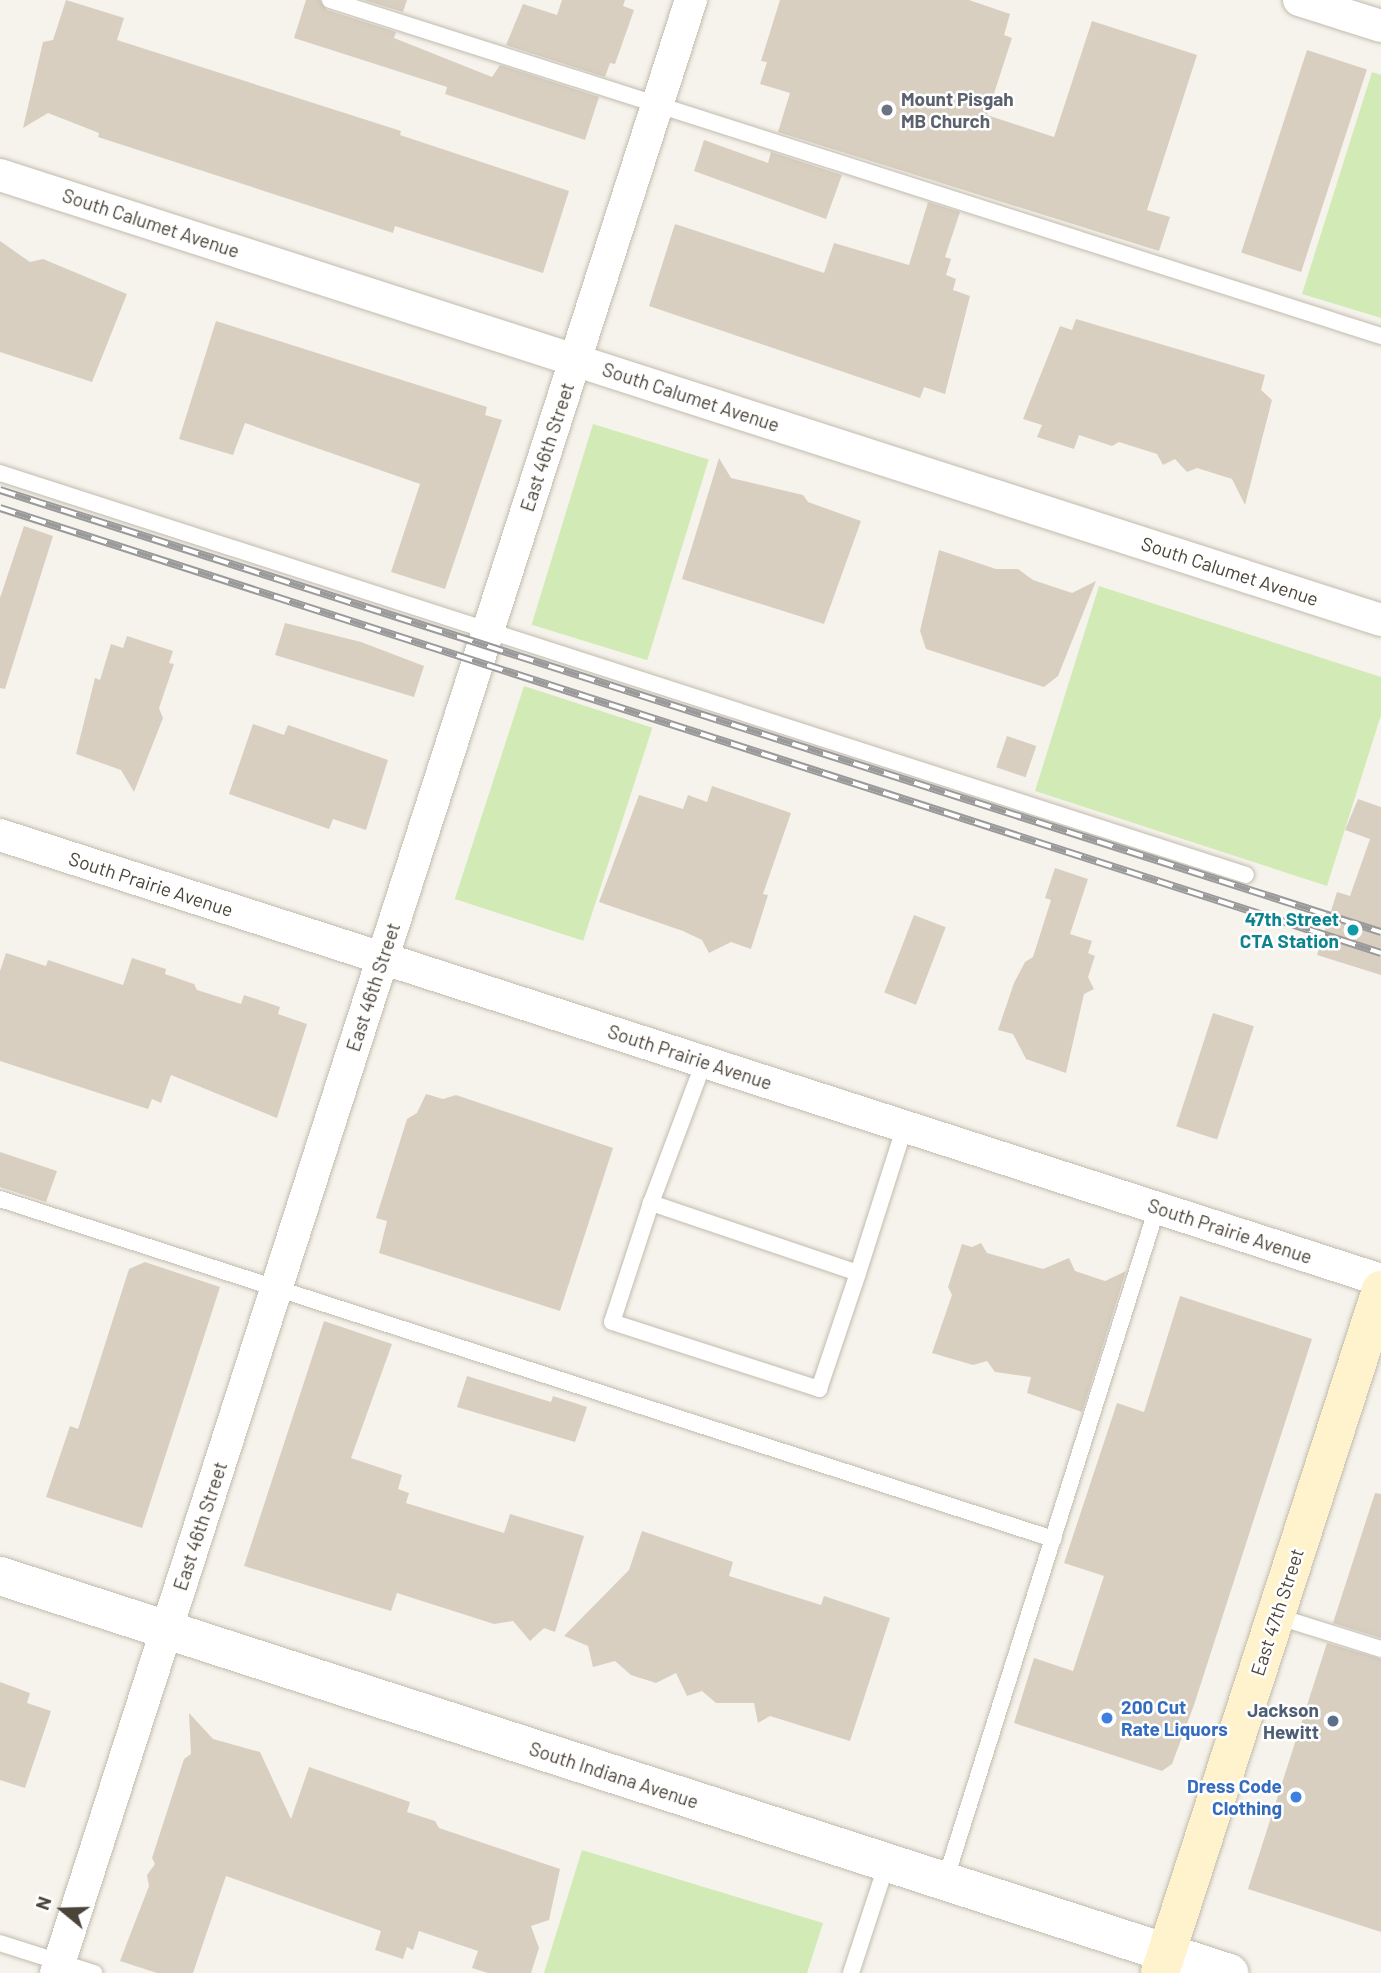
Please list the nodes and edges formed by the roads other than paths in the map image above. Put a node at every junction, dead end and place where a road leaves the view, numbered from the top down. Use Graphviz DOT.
graph roads {
  1 [pos="330,0"];
  2 [pos="691,0"];
  3 [pos="1299,0"];
  4 [pos="1381,26"];
  5 [pos="656,106"];
  6 [pos="0,174"];
  7 [pos="1381,336"];
  8 [pos="575,360"];
  9 [pos="0,473"];
  10 [pos="1381,620"];
  11 [pos="488,630"];
  12 [pos="0,835"];
  13 [pos="1246,875"];
  14 [pos="383,958"];
  15 [pos="704,1062"];
  16 [pos="905,1126"];
  17 [pos="0,1199"];
  18 [pos="651,1203"];
  19 [pos="1157,1208"];
  20 [pos="858,1273"];
  21 [pos="1381,1280"];
  22 [pos="276,1289"];
  23 [pos="1381,1290"];
  24 [pos="1053,1539"];
  25 [pos="0,1576"];
  26 [pos="1276,1615"];
  27 [pos="166,1630"];
  28 [pos="1381,1649"];
  29 [pos="887,1863"];
  30 [pos="945,1881"];
  31 [pos="0,1943"];
  32 [pos="1163,1963"];
  33 [pos="57,1967"];
  34 [pos="94,1973"];
  35 [pos="851,1973"];
  36 [pos="1229,1973"];
  1 -- 5 [label="lane"];
  2 -- 5 [label="street, East 46th Street"];
  3 -- 4 [label="street"];
  5 -- 7 [label="lane"];
  5 -- 8 [label="street, East 46th Street"];
  6 -- 8 [label="street, South Calumet Avenue"];
  8 -- 10 [label="street, South Calumet Avenue"];
  8 -- 11 [label="street, East 46th Street"];
  9 -- 11 [label="lane"];
  11 -- 13 [label="lane"];
  11 -- 14 [label="street, East 46th Street"];
  12 -- 14 [label="street, South Prairie Avenue"];
  14 -- 15 [label="street, South Prairie Avenue"];
  14 -- 22 [label="street, East 46th Street"];
  15 -- 16 [label="street, South Prairie Avenue"];
  15 -- 18 [label="lane"];
  16 -- 19 [label="street, South Prairie Avenue"];
  16 -- 20 [label="lane"];
  17 -- 22 [label="lane"];
  18 -- 20 [label="lane"];
  18 -- 20 [label="lane"];
  19 -- 21 [label="street, South Prairie Avenue"];
  19 -- 24 [label="lane"];
  22 -- 24 [label="lane"];
  22 -- 27 [label="street, East 46th Street"];
  23 -- 26 [label="main road, East 47th Street"];
  24 -- 30 [label="lane"];
  25 -- 27 [label="street, South Indiana Avenue"];
  26 -- 28 [label="lane"];
  26 -- 32 [label="main road, East 47th Street"];
  27 -- 29 [label="street, South Indiana Avenue"];
  27 -- 33 [label="street, East 46th Street"];
  29 -- 30 [label="street, South Indiana Avenue"];
  29 -- 35 [label="lane"];
  30 -- 32 [label="street, South Indiana Avenue"];
  31 -- 33 [label="lane"];
  32 -- 36 [label="street, South Indiana Avenue"];
  33 -- 34 [label="lane"];
}
